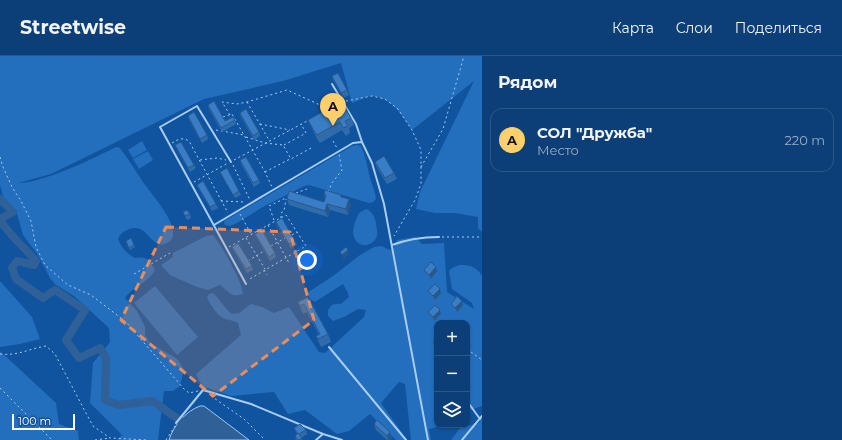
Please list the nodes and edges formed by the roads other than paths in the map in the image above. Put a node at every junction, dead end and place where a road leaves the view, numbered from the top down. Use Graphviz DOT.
graph roads {
  1 [pos="332,84"];
  2 [pos="362,142"];
  3 [pos="231,162"];
  4 [pos="214,225"];
  5 [pos="439,237"];
  6 [pos="392,245"];
  7 [pos="246,283"];
  8 [pos="329,347"];
  9 [pos="470,405"];
  10 [pos="482,416"];
  11 [pos="480,419"];
  12 [pos="176,423"];
  13 [pos="323,434"];
  14 [pos="316,440"];
  15 [pos="342,440"];
  16 [pos="406,440"];
  17 [pos="428,440"];
  18 [pos="462,440"];
  1 -- 2 [label="lane"];
  2 -- 4 [label="lane"];
  2 -- 6 [label="lane"];
  3 -- 4 [label="lane"];
  4 -- 7 [label="lane"];
  5 -- 6 [label="lane"];
  6 -- 17 [label="lane"];
  8 -- 16 [label="lane"];
  9 -- 11 [label="lane"];
  10 -- 11 [label="lane"];
  11 -- 18 [label="lane"];
  12 -- 13 [label="lane"];
  13 -- 14 [label="lane"];
  13 -- 15 [label="lane"];
}
